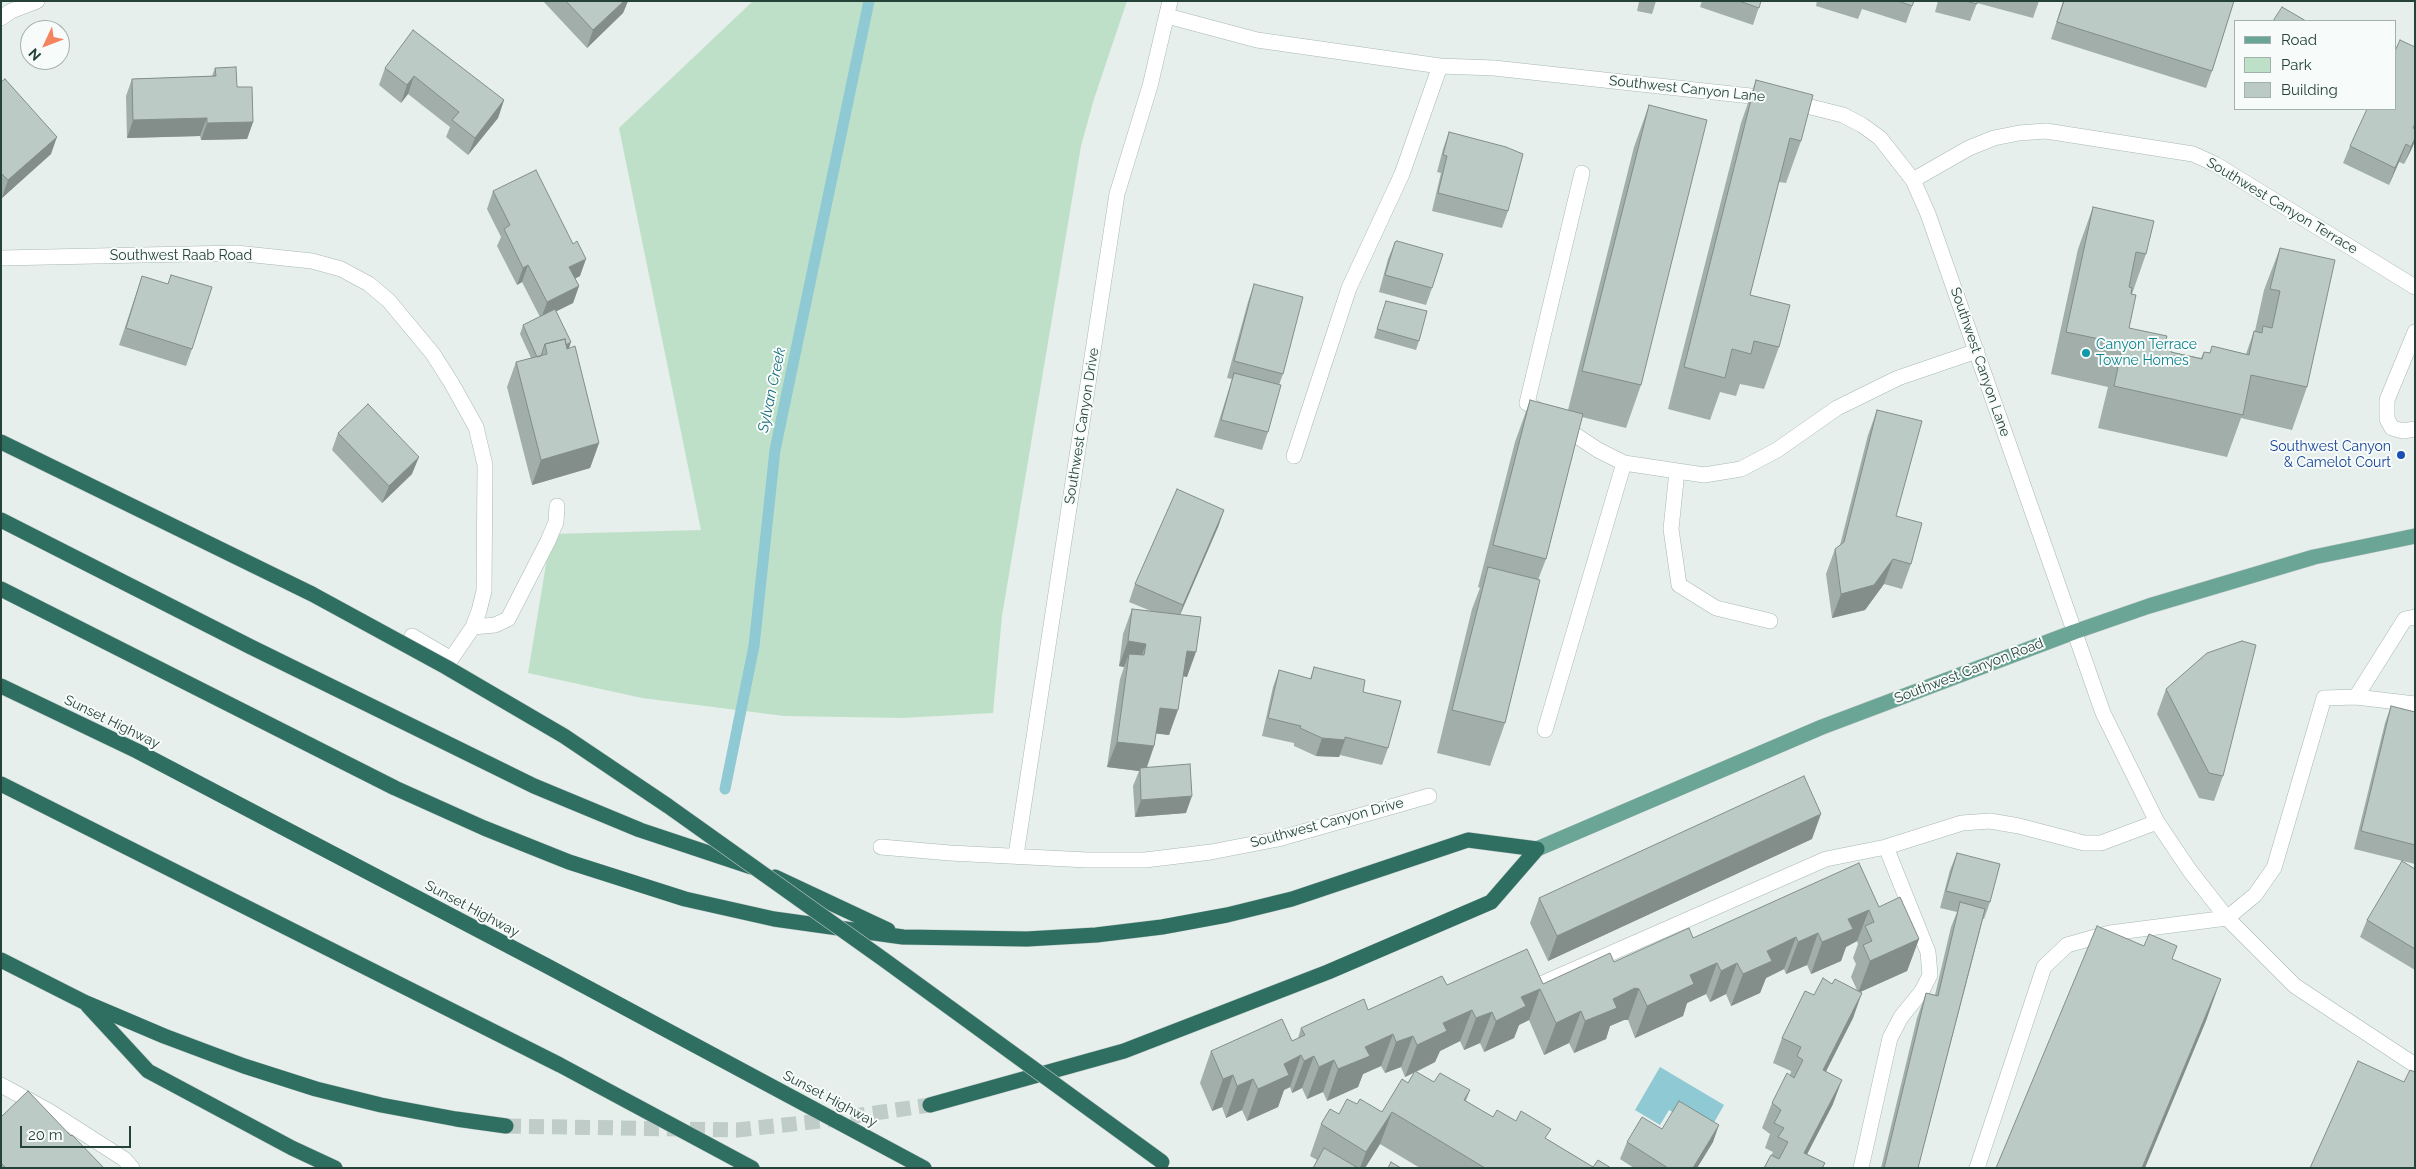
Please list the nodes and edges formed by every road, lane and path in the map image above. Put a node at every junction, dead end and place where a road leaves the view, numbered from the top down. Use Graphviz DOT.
graph roads {
  1 [pos="37,1"];
  2 [pos="1170,1"];
  3 [pos="1167,16"];
  4 [pos="1,18"];
  5 [pos="1440,66"];
  6 [pos="1582,172"];
  7 [pos="1913,180"];
  8 [pos="1,258"];
  9 [pos="2415,287"];
  10 [pos="2415,332"];
  11 [pos="1977,351"];
  12 [pos="2415,429"];
  13 [pos="1,442"];
  14 [pos="1294,456"];
  15 [pos="1624,463"];
  16 [pos="1678,471"];
  17 [pos="557,506"];
  18 [pos="1,520"];
  19 [pos="2415,536"];
  20 [pos="1,589"];
  21 [pos="2415,617"];
  22 [pos="1770,621"];
  23 [pos="472,627"];
  24 [pos="2074,632"];
  25 [pos="412,636"];
  26 [pos="1,686"];
  27 [pos="2356,697"];
  28 [pos="2415,704"];
  29 [pos="1546,730"];
  30 [pos="1,784"];
  31 [pos="1428,796"];
  32 [pos="2157,822"];
  33 [pos="881,847"];
  34 [pos="1886,847"];
  35 [pos="1537,849"];
  36 [pos="1016,855"];
  37 [pos="2227,918"];
  38 [pos="902,937"];
  39 [pos="1,960"];
  40 [pos="1527,990"];
  41 [pos="84,1002"];
  42 [pos="2415,1065"];
  43 [pos="1,1085"];
  44 [pos="930,1106"];
  45 [pos="506,1126"];
  46 [pos="1166,1165"];
  47 [pos="132,1168"];
  48 [pos="335,1168"];
  49 [pos="752,1168"];
  50 [pos="924,1168"];
  51 [pos="1861,1168"];
  52 [pos="1977,1168"];
  1 -- 4 [label="street"];
  2 -- 3 [label="street, Southwest Canyon Drive"];
  3 -- 5 [label="street, Southwest Canyon Lane"];
  3 -- 36 [label="street, Southwest Canyon Drive"];
  5 -- 7 [label="street, Southwest Canyon Lane"];
  5 -- 14 [label="street"];
  6 -- 15 [label="street"];
  7 -- 9 [label="street, Southwest Canyon Terrace"];
  7 -- 11 [label="street, Southwest Canyon Lane"];
  8 -- 23 [label="street, Southwest Raab Road"];
  10 -- 12 [label="street"];
  11 -- 16 [label="street"];
  11 -- 24 [label="street, Southwest Canyon Lane"];
  13 -- 46 [label="highway, bridge"];
  15 -- 16 [label="street"];
  15 -- 29 [label="street"];
  16 -- 22 [label="street"];
  17 -- 23 [label="street"];
  18 -- 38 [label="highway"];
  19 -- 24 [label="main road, Southwest Canyon Road"];
  20 -- 38 [label="highway"];
  21 -- 27 [label="street"];
  23 -- 25 [label="street, Southwest Raab Road"];
  24 -- 32 [label="street, Southwest Canyon Lane"];
  24 -- 35 [label="main road, Southwest Canyon Road"];
  26 -- 50 [label="highway, Sunset Highway"];
  27 -- 28 [label="street"];
  27 -- 37 [label="street"];
  30 -- 49 [label="highway"];
  31 -- 36 [label="street, Southwest Canyon Drive"];
  32 -- 34 [label="street"];
  32 -- 37 [label="street, Southwest Canyon Lane"];
  33 -- 36 [label="street, Southwest Canyon Drive"];
  34 -- 40 [label="street"];
  34 -- 51 [label="street"];
  35 -- 38 [label="highway"];
  35 -- 44 [label="highway"];
  37 -- 42 [label="street, Southwest Canyon Lane"];
  37 -- 52 [label="street"];
  39 -- 41 [label="highway"];
  41 -- 45 [label="highway"];
  41 -- 48 [label="highway"];
  43 -- 47 [label="street"];
}
